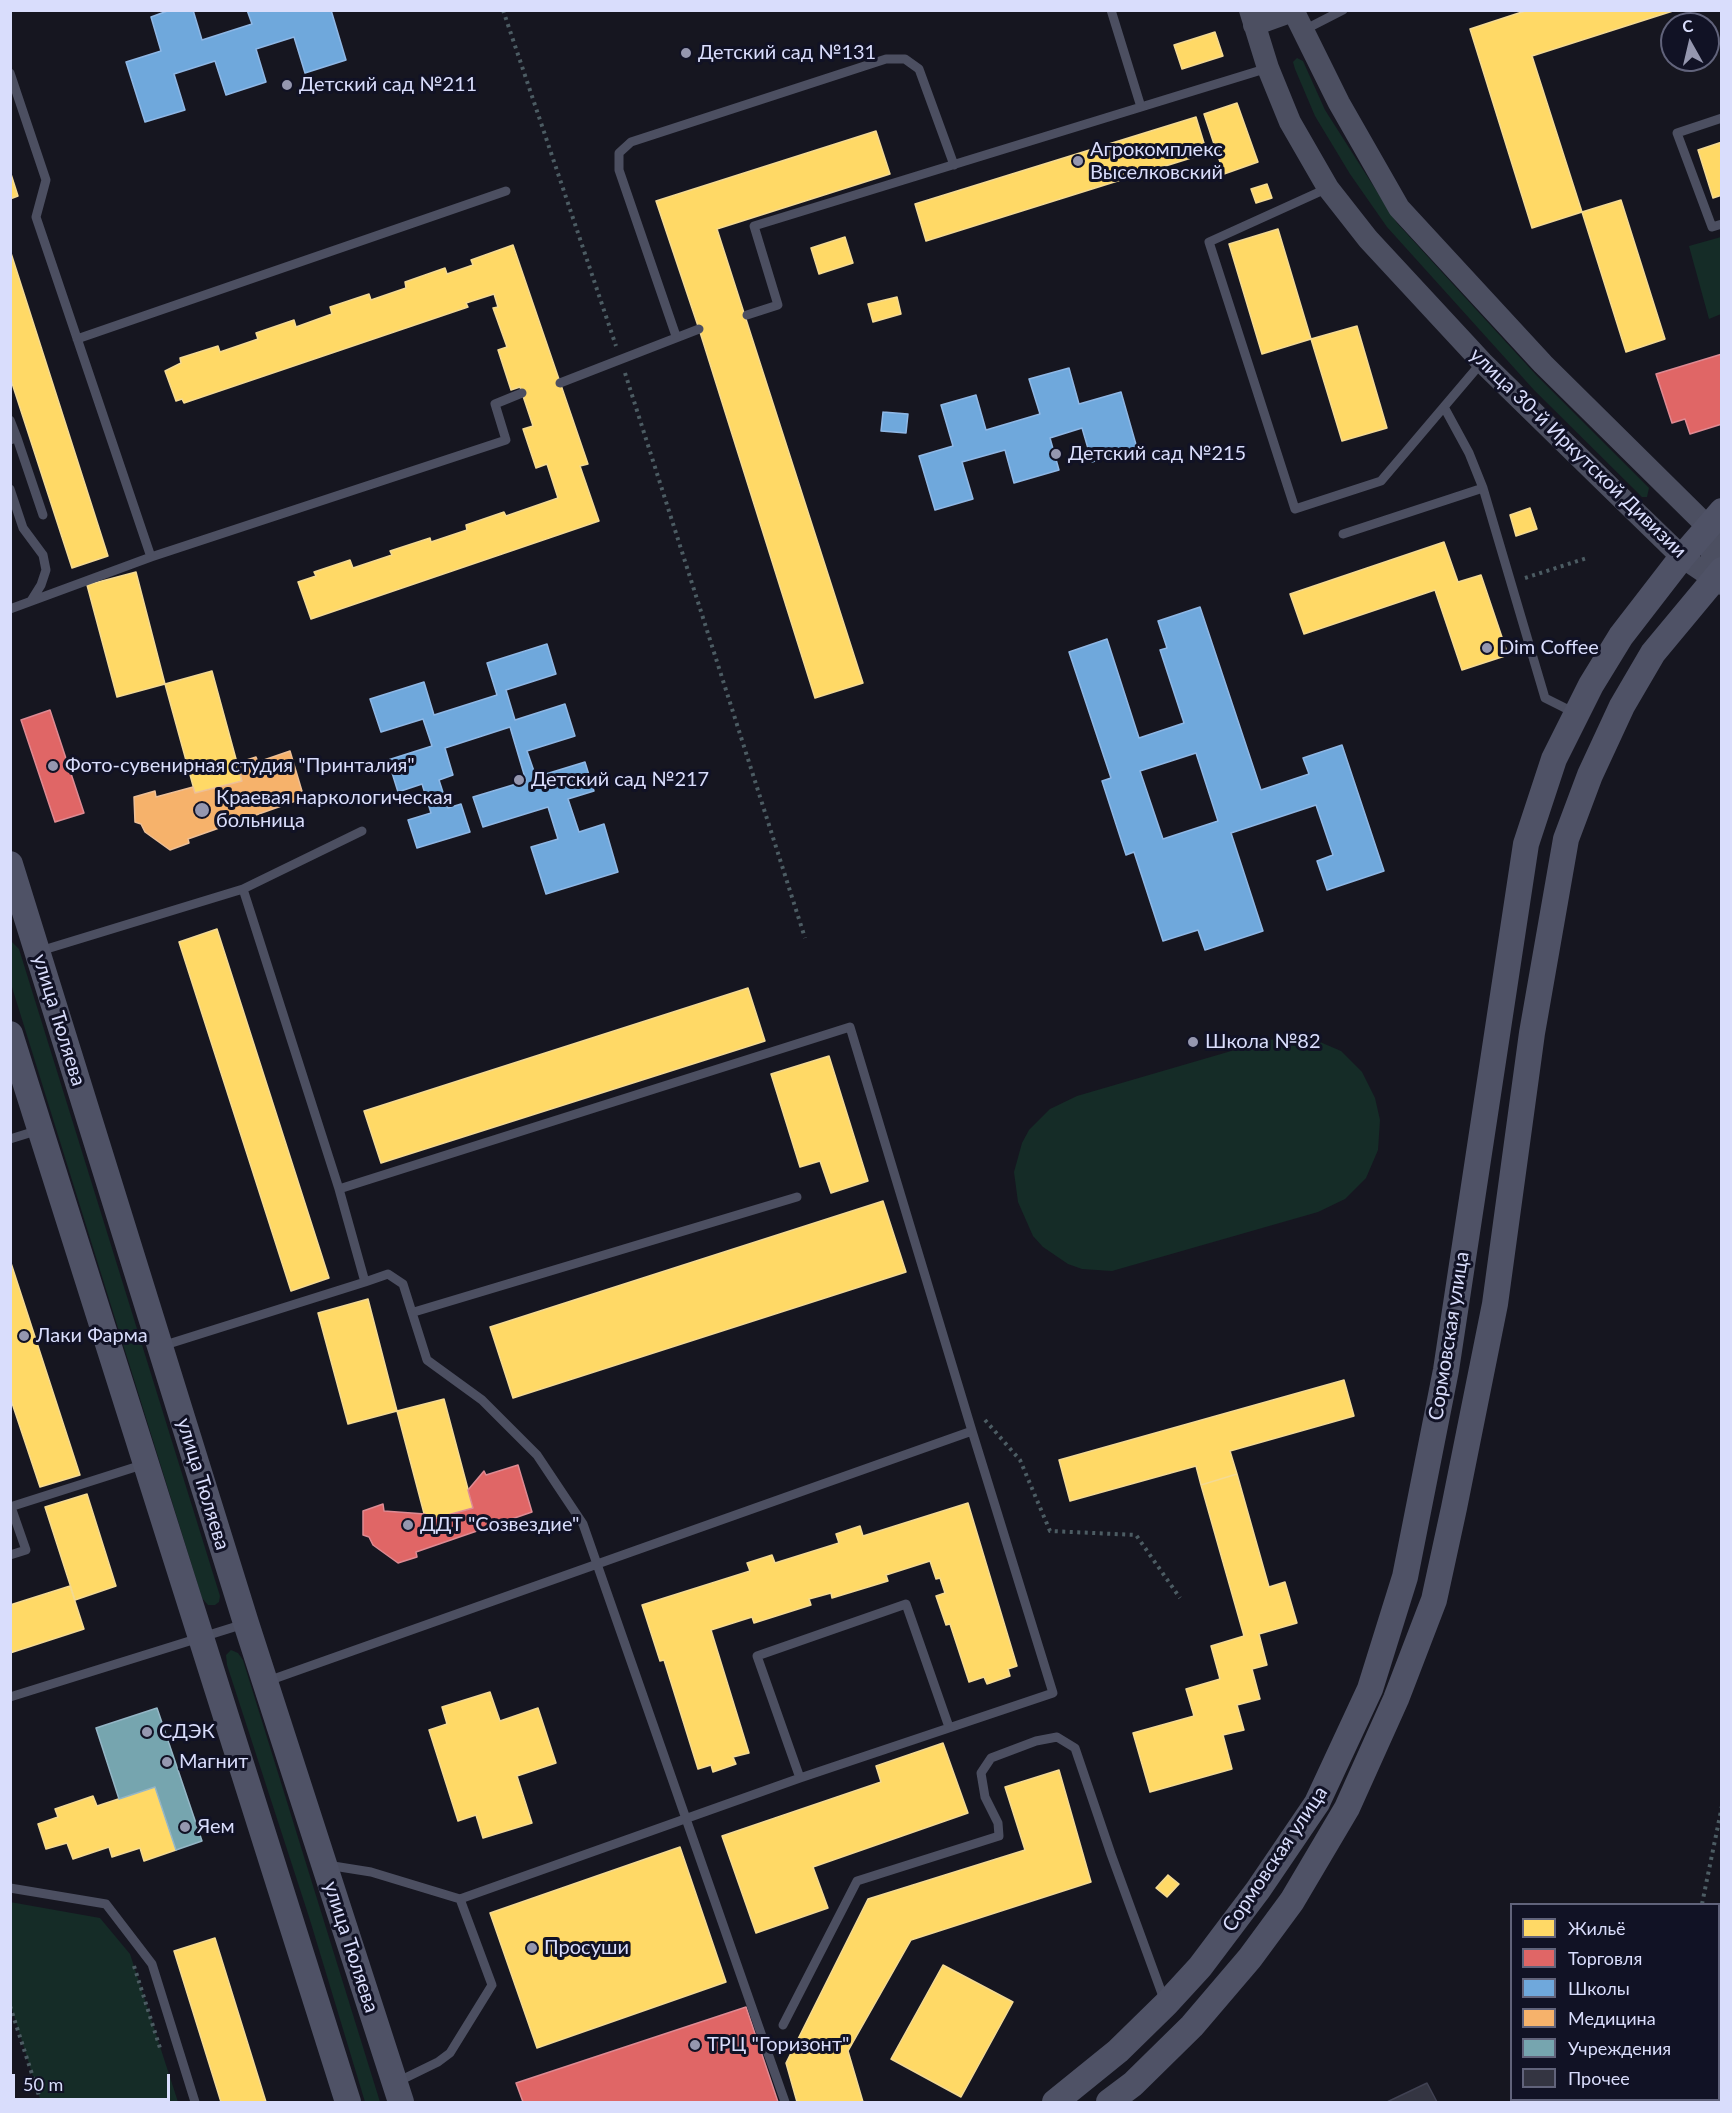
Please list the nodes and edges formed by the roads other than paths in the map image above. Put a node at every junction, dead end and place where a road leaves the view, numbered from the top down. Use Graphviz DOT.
graph roads {
  1 [pos="1111,10"];
  2 [pos="1343,10"];
  3 [pos="1296,17"];
  4 [pos="1252,18"];
  5 [pos="1268,68"];
  6 [pos="10,73"];
  7 [pos="1141,107"];
  8 [pos="1722,118"];
  9 [pos="954,165"];
  10 [pos="1328,188"];
  11 [pos="506,191"];
  12 [pos="1722,224"];
  13 [pos="747,315"];
  14 [pos="699,329"];
  15 [pos="676,336"];
  16 [pos="77,339"];
  17 [pos="1482,362"];
  18 [pos="560,382"];
  19 [pos="522,393"];
  20 [pos="1444,406"];
  21 [pos="10,420"];
  22 [pos="14,440"];
  23 [pos="1483,488"];
  24 [pos="10,489"];
  25 [pos="43,515"];
  26 [pos="1714,519"];
  27 [pos="1343,534"];
  28 [pos="1682,556"];
  29 [pos="151,557"];
  30 [pos="1719,577"];
  31 [pos="31,601"];
  32 [pos="10,609"];
  33 [pos="1576,714"];
  34 [pos="362,831"];
  35 [pos="10,864"];
  36 [pos="243,889"];
  37 [pos="38,951"];
  38 [pos="10,1034"];
  39 [pos="41,1130"];
  40 [pos="10,1139"];
  41 [pos="339,1189"];
  42 [pos="797,1197"];
  43 [pos="365,1282"];
  44 [pos="414,1312"];
  45 [pos="160,1347"];
  46 [pos="972,1431"];
  47 [pos="145,1464"];
  48 [pos="11,1507"];
  49 [pos="10,1555"];
  50 [pos="598,1564"];
  51 [pos="1397,1600"];
  52 [pos="1430,1610"];
  53 [pos="246,1623"];
  54 [pos="201,1637"];
  55 [pos="265,1682"];
  56 [pos="10,1697"];
  57 [pos="949,1727"];
  58 [pos="800,1778"];
  59 [pos="688,1820"];
  60 [pos="324,1864"];
  61 [pos="10,1887"];
  62 [pos="460,1899"];
  63 [pos="1166,2004"];
  64 [pos="783,2025"];
  65 [pos="398,2093"];
  66 [pos="195,2103"];
  67 [pos="348,2103"];
  68 [pos="785,2103"];
  69 [pos="1055,2103"];
  70 [pos="1109,2103"];
  1 -- 7 [label="lane"];
  2 -- 3 [label="lane"];
  3 -- 4 [label="street, улица 30-й Иркутской Дивизии"];
  3 -- 26 [label="street, улица 30-й Иркутской Дивизии"];
  4 -- 5 [label="street, улица 30-й Иркутской Дивизии"];
  5 -- 7 [label="lane"];
  5 -- 10 [label="street, улица 30-й Иркутской Дивизии"];
  6 -- 16 [label="lane"];
  7 -- 9 [label="lane"];
  8 -- 12 [label="lane"];
  9 -- 13 [label="lane"];
  9 -- 15 [label="lane"];
  10 -- 17 [label="street, улица 30-й Иркутской Дивизии"];
  10 -- 20 [label="lane"];
  11 -- 16 [label="lane"];
  14 -- 15 [label="lane"];
  15 -- 18 [label="lane"];
  16 -- 29 [label="lane"];
  17 -- 20 [label="lane"];
  17 -- 28 [label="street, улица 30-й Иркутской Дивизии"];
  19 -- 29 [label="lane"];
  20 -- 23 [label="lane"];
  21 -- 22 [label="lane"];
  22 -- 25 [label="lane"];
  23 -- 27 [label="lane"];
  23 -- 33 [label="lane"];
  24 -- 31 [label="lane"];
  26 -- 28 [label="main road, Сормовская улица"];
  26 -- 30 [label="street, улица 30-й Иркутской Дивизии"];
  28 -- 30 [label="street, улица 30-й Иркутской Дивизии"];
  28 -- 33 [label="main road, Сормовская улица"];
  29 -- 31 [label="lane"];
  30 -- 52 [label="main road, Сормовская улица"];
  31 -- 32 [label="lane"];
  33 -- 51 [label="main road, Сормовская улица"];
  34 -- 36 [label="lane"];
  35 -- 37 [label="main road, улица Тюляева"];
  36 -- 37 [label="lane"];
  36 -- 41 [label="lane"];
  37 -- 45 [label="main road, улица Тюляева"];
  38 -- 39 [label="main road"];
  39 -- 40 [label="lane"];
  39 -- 47 [label="main road"];
  41 -- 43 [label="lane"];
  41 -- 46 [label="lane"];
  42 -- 44 [label="lane"];
  43 -- 44 [label="lane"];
  43 -- 45 [label="lane"];
  44 -- 50 [label="lane"];
  45 -- 53 [label="main road, улица Тюляева"];
  46 -- 50 [label="lane"];
  46 -- 57 [label="lane"];
  47 -- 48 [label="lane"];
  47 -- 54 [label="main road"];
  48 -- 49 [label="lane"];
  50 -- 55 [label="lane"];
  50 -- 59 [label="lane"];
  51 -- 52 [label="main road"];
  51 -- 63 [label="main road, Сормовская улица"];
  52 -- 70 [label="main road, Сормовская улица"];
  53 -- 54 [label="lane"];
  53 -- 55 [label="main road, улица Тюляева"];
  54 -- 56 [label="lane"];
  54 -- 67 [label="main road"];
  55 -- 60 [label="main road, улица Тюляева"];
  57 -- 58 [label="lane"];
  57 -- 58 [label="lane"];
  58 -- 59 [label="lane"];
  59 -- 62 [label="lane"];
  59 -- 68 [label="lane"];
  60 -- 62 [label="lane"];
  60 -- 65 [label="main road, улица Тюляева"];
  61 -- 66 [label="lane"];
  62 -- 65 [label="lane"];
  63 -- 64 [label="lane"];
  63 -- 69 [label="main road, Сормовская улица"];
}
